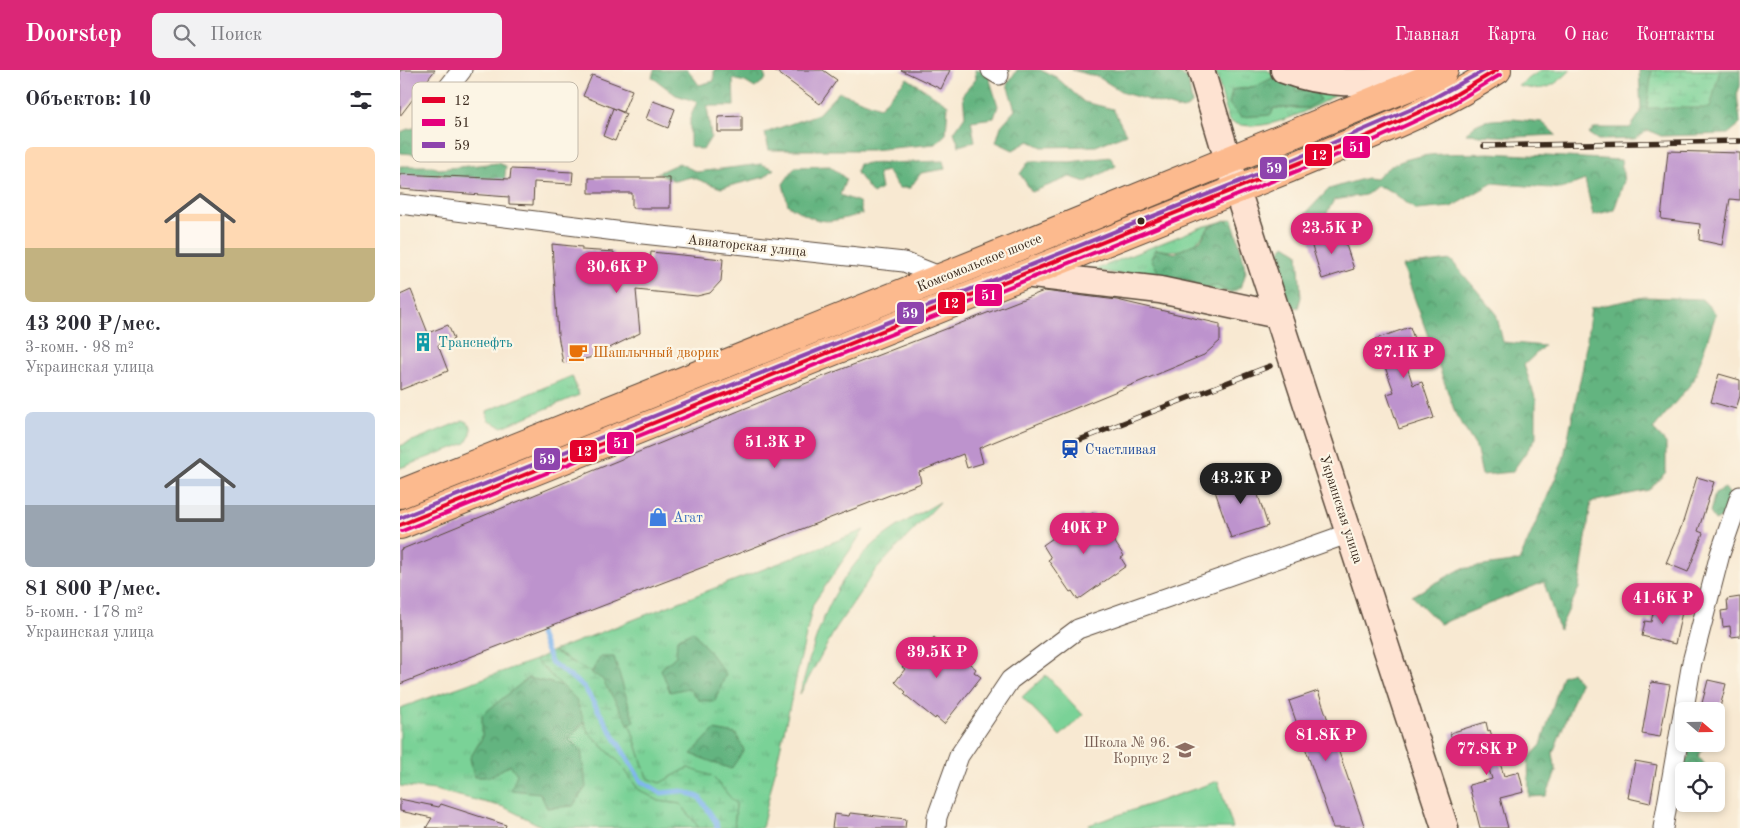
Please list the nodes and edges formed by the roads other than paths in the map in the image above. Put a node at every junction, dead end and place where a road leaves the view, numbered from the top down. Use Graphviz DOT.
graph roads {
  1 [pos="462,70"];
  2 [pos="1201,70"];
  3 [pos="1284,70"];
  4 [pos="1497,70"];
  5 [pos="1437,74"];
  6 [pos="453,82"];
  7 [pos="1228,161"];
  8 [pos="1237,190"];
  9 [pos="400,204"];
  10 [pos="1024,274"];
  11 [pos="942,277"];
  12 [pos="1278,315"];
  13 [pos="400,494"];
  14 [pos="1740,496"];
  15 [pos="400,525"];
  16 [pos="1350,533"];
  17 [pos="936,828"];
  18 [pos="1445,828"];
  19 [pos="1663,828"];
  1 -- 6 [label="street"];
  2 -- 7 [label="street, Украинская улица"];
  3 -- 5 [label="street"];
  4 -- 8 [label="main road, Комсомольское шоссе"];
  5 -- 7 [label="main road, Комсомольское шоссе"];
  7 -- 8 [label="street, Украинская улица"];
  7 -- 11 [label="main road, Комсомольское шоссе"];
  8 -- 10 [label="main road, Комсомольское шоссе"];
  8 -- 12 [label="street, Украинская улица"];
  9 -- 11 [label="street, Авиаторская улица"];
  10 -- 12 [label="street"];
  10 -- 15 [label="main road, Комсомольское шоссе"];
  11 -- 13 [label="main road, Комсомольское шоссе"];
  12 -- 16 [label="street, Украинская улица"];
  14 -- 19 [label="street"];
  16 -- 17 [label="street"];
  16 -- 18 [label="street, Украинская улица"];
}
